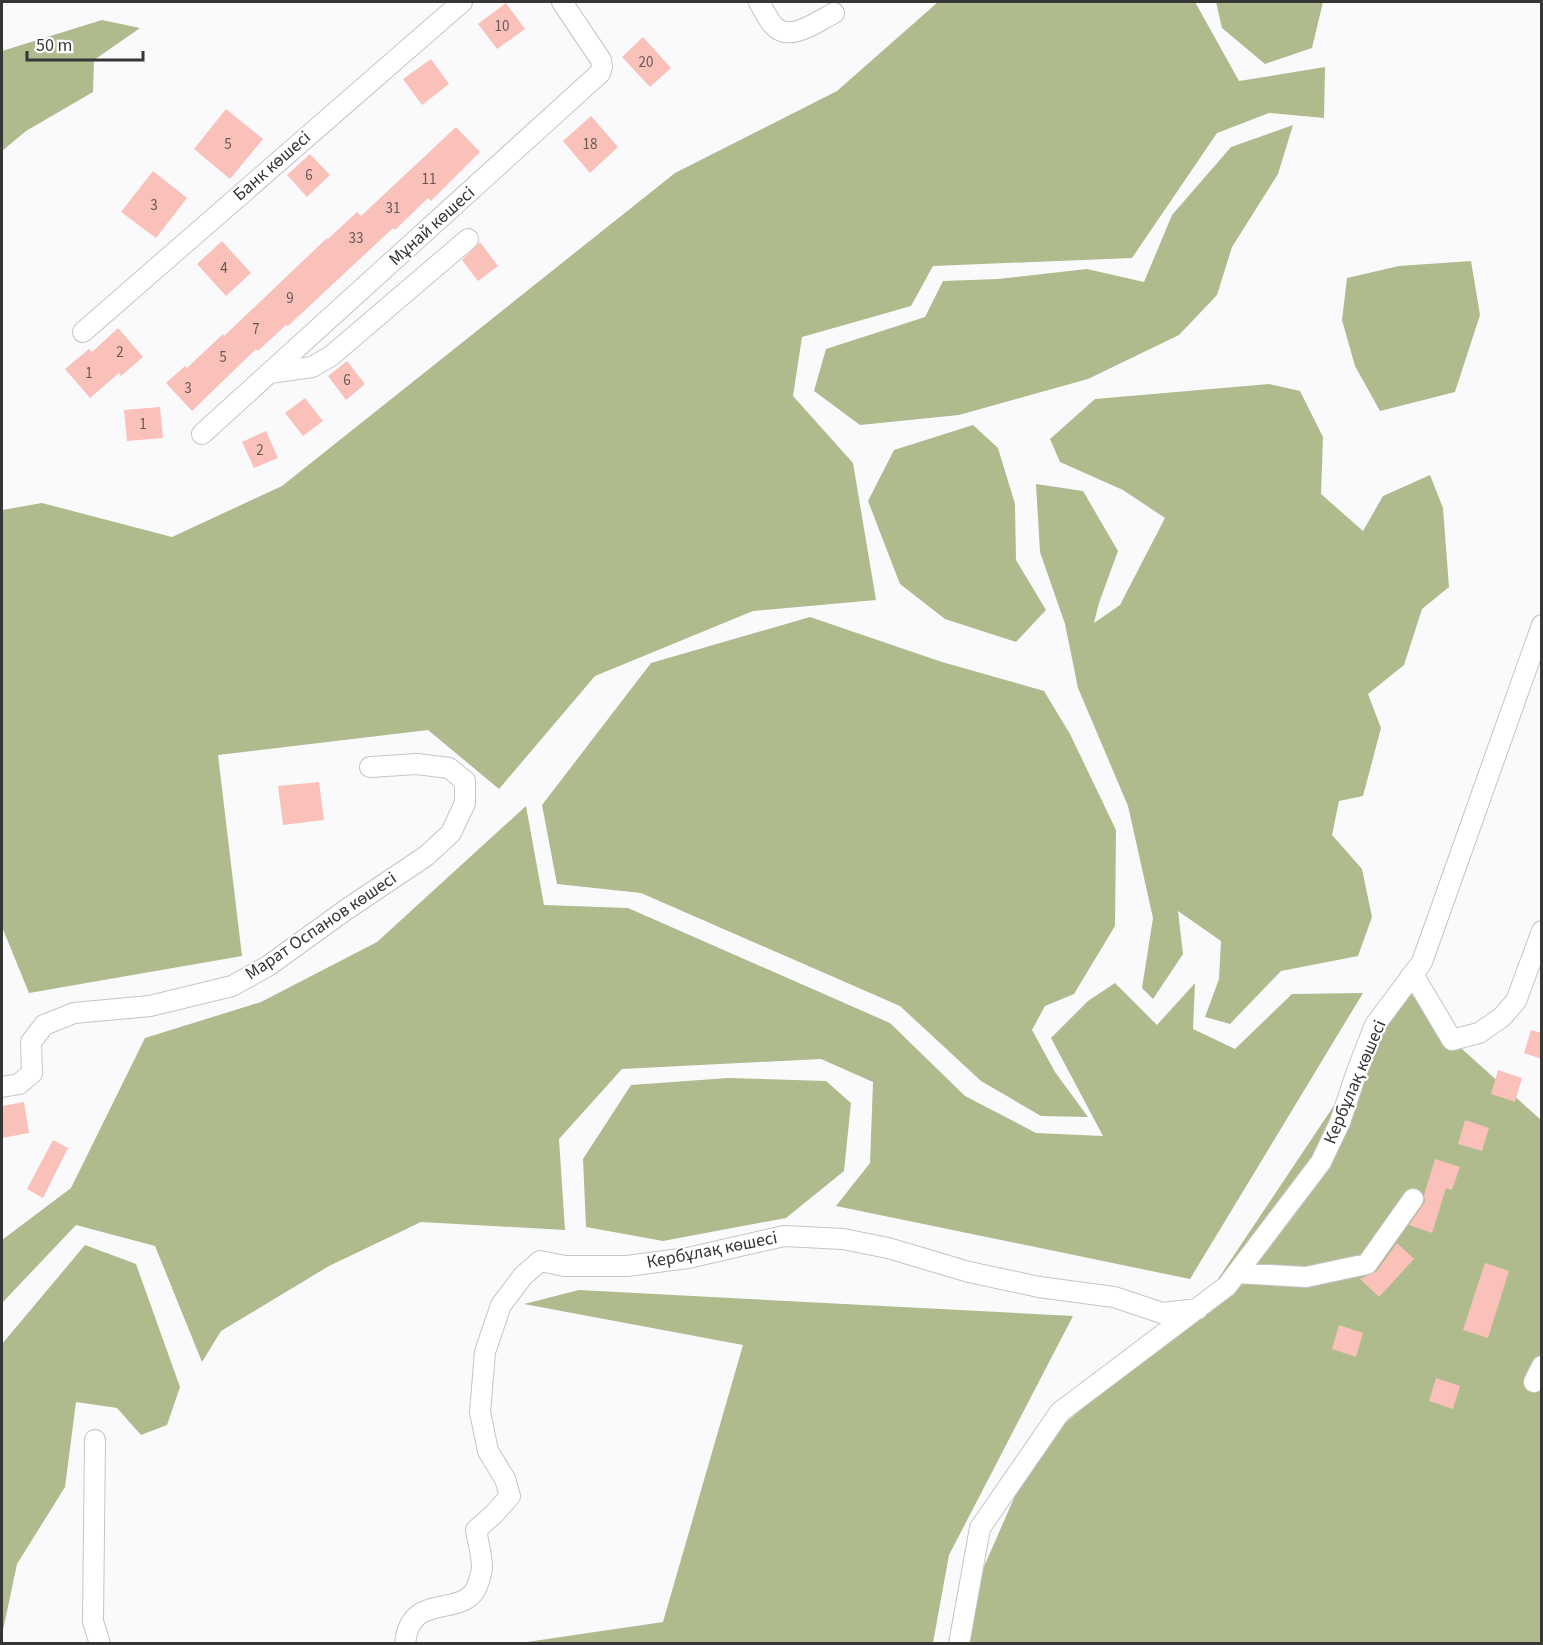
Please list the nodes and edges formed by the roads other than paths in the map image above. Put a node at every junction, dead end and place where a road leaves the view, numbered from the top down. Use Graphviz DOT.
graph roads {
  1 [pos="462,2"];
  2 [pos="562,2"];
  3 [pos="759,2"];
  4 [pos="834,13"];
  5 [pos="468,239"];
  6 [pos="83,332"];
  7 [pos="270,373"];
  8 [pos="202,434"];
  9 [pos="1542,626"];
  10 [pos="370,766"];
  11 [pos="1542,932"];
  12 [pos="1410,977"];
  13 [pos="2,1087"];
  14 [pos="1413,1199"];
  15 [pos="1237,1273"];
  16 [pos="1198,1309"];
  17 [pos="95,1440"];
  18 [pos="100,1644"];
  19 [pos="405,1644"];
  20 [pos="959,1644"];
  1 -- 6 [label="street, Банк көшесі"];
  2 -- 7 [label="street, Мұнай көшесі"];
  3 -- 4 [label="street"];
  5 -- 7 [label="street"];
  7 -- 8 [label="street, Мұнай көшесі"];
  9 -- 12 [label="street, Кербұлақ көшесі"];
  10 -- 13 [label="street, Марат Оспанов көшесі"];
  11 -- 12 [label="street"];
  12 -- 15 [label="street, Кербұлақ көшесі"];
  14 -- 15 [label="street"];
  15 -- 16 [label="street, Кербұлақ көшесі"];
  16 -- 19 [label="street, Кербұлақ көшесі"];
  16 -- 20 [label="street, Кербұлақ көшесі"];
  17 -- 18 [label="street"];
}
